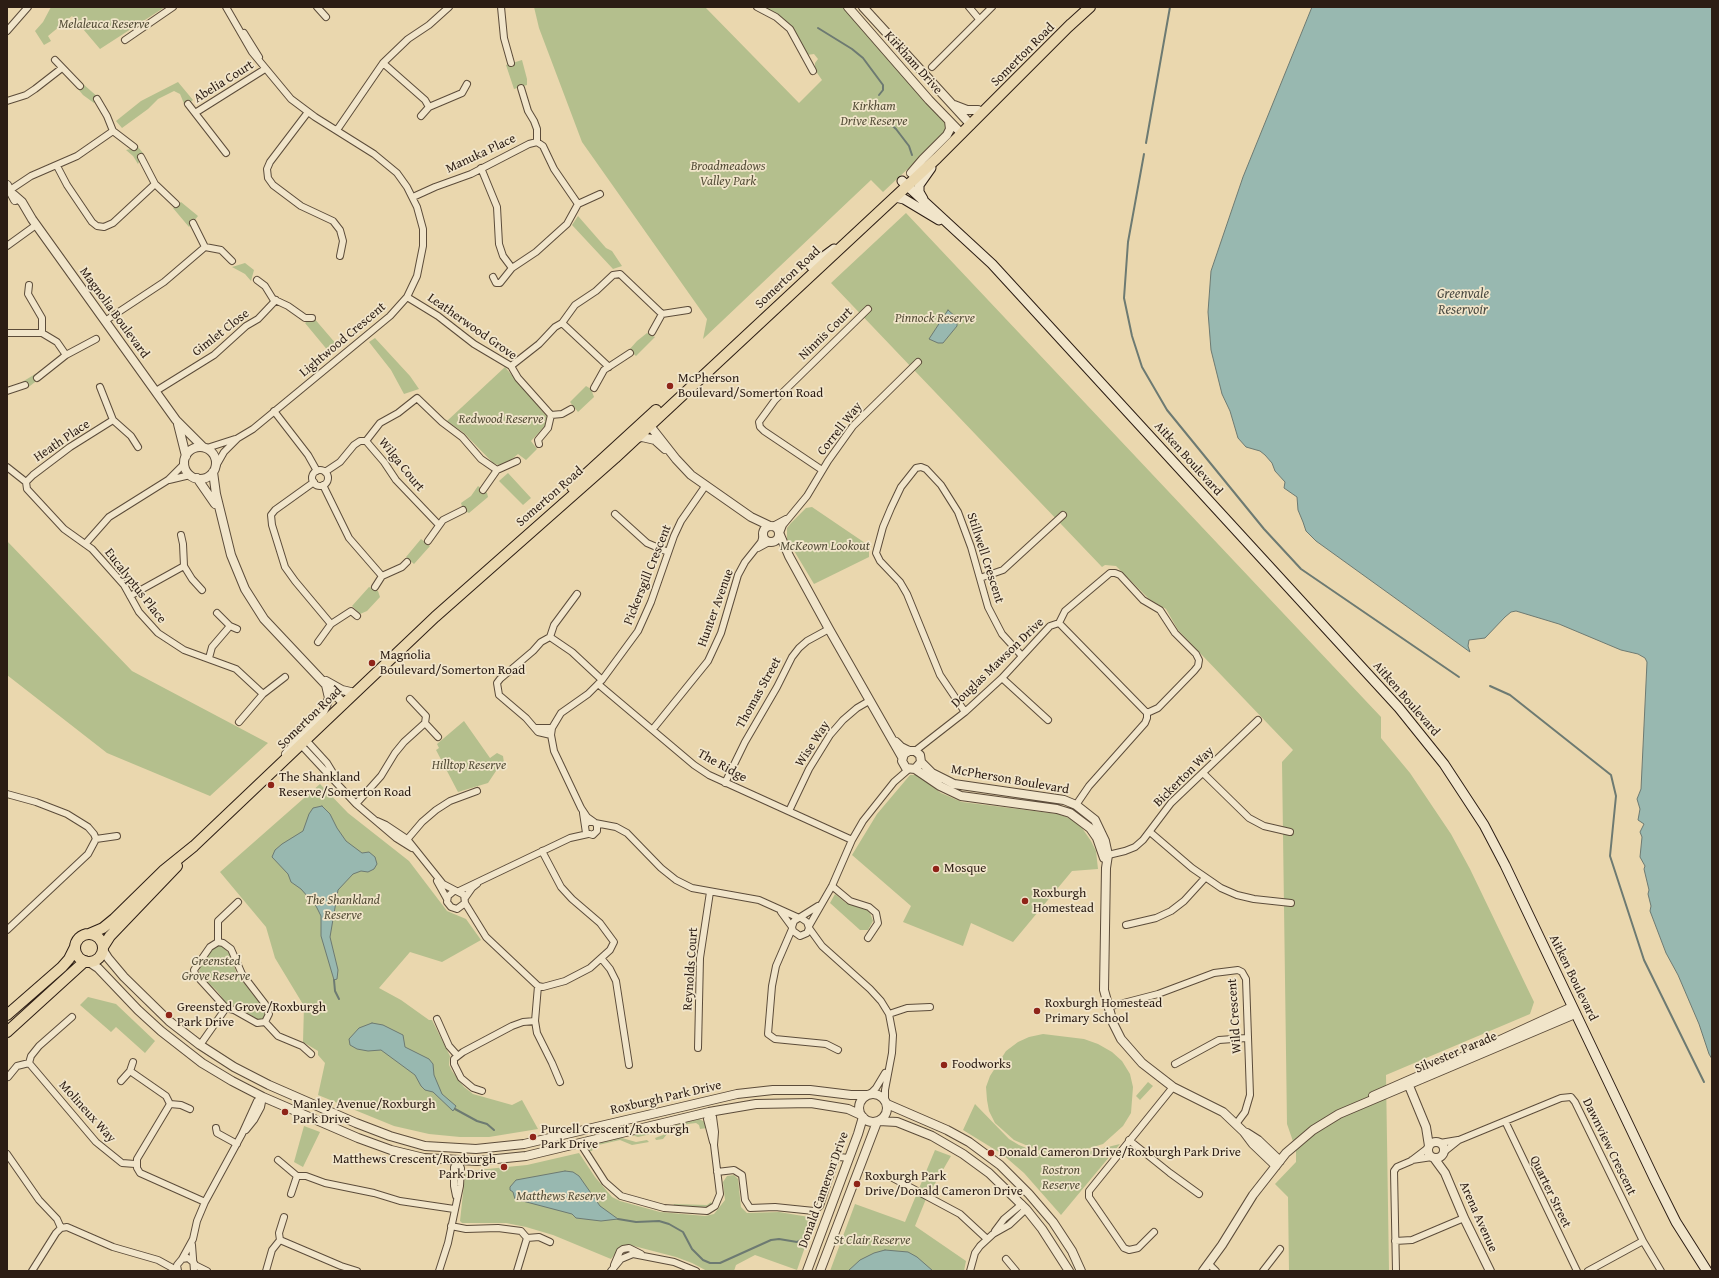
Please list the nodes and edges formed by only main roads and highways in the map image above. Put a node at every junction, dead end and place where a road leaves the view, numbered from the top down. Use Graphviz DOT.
graph roads {
  1 [pos="1090,7"];
  2 [pos="1072,24"];
  3 [pos="969,123"];
  4 [pos="959,134"];
  5 [pos="905,184"];
  6 [pos="895,197"];
  7 [pos="926,203"];
  8 [pos="959,232"];
  9 [pos="648,422"];
  10 [pos="516,544"];
  11 [pos="194,846"];
  12 [pos="89,934"];
  13 [pos="75,947"];
  14 [pos="103,949"];
  15 [pos="87,962"];
  16 [pos="7,1015"];
  17 [pos="7,1032"];
  18 [pos="1707,1271"];
  1 -- 2 [label="main road, Somerton Road"];
  2 -- 3 [label="main road, Somerton Road"];
  2 -- 3 [label="main road, Somerton Road"];
  3 -- 4 [label="main road, Somerton Road"];
  4 -- 5 [label="main road, Somerton Road"];
  4 -- 5 [label="main road, Somerton Road"];
  4 -- 7 [label="main road"];
  5 -- 6 [label="main road, Somerton Road"];
  5 -- 7 [label="main road, Aitken Boulevard"];
  5 -- 9 [label="main road, Somerton Road"];
  6 -- 8 [label="main road, Aitken Boulevard"];
  6 -- 9 [label="main road, Somerton Road"];
  7 -- 8 [label="main road, Aitken Boulevard"];
  8 -- 18 [label="main road, Aitken Boulevard"];
  9 -- 10 [label="main road, Somerton Road"];
  9 -- 10 [label="main road, Somerton Road"];
  10 -- 11 [label="main road, Somerton Road"];
  11 -- 12 [label="main road, Somerton Road"];
  11 -- 14 [label="main road, Somerton Road"];
  12 -- 13 [label="main road"];
  12 -- 14 [label="main road"];
  13 -- 15 [label="main road"];
  13 -- 16 [label="main road"];
  14 -- 15 [label="main road"];
  15 -- 17 [label="main road"];
}
